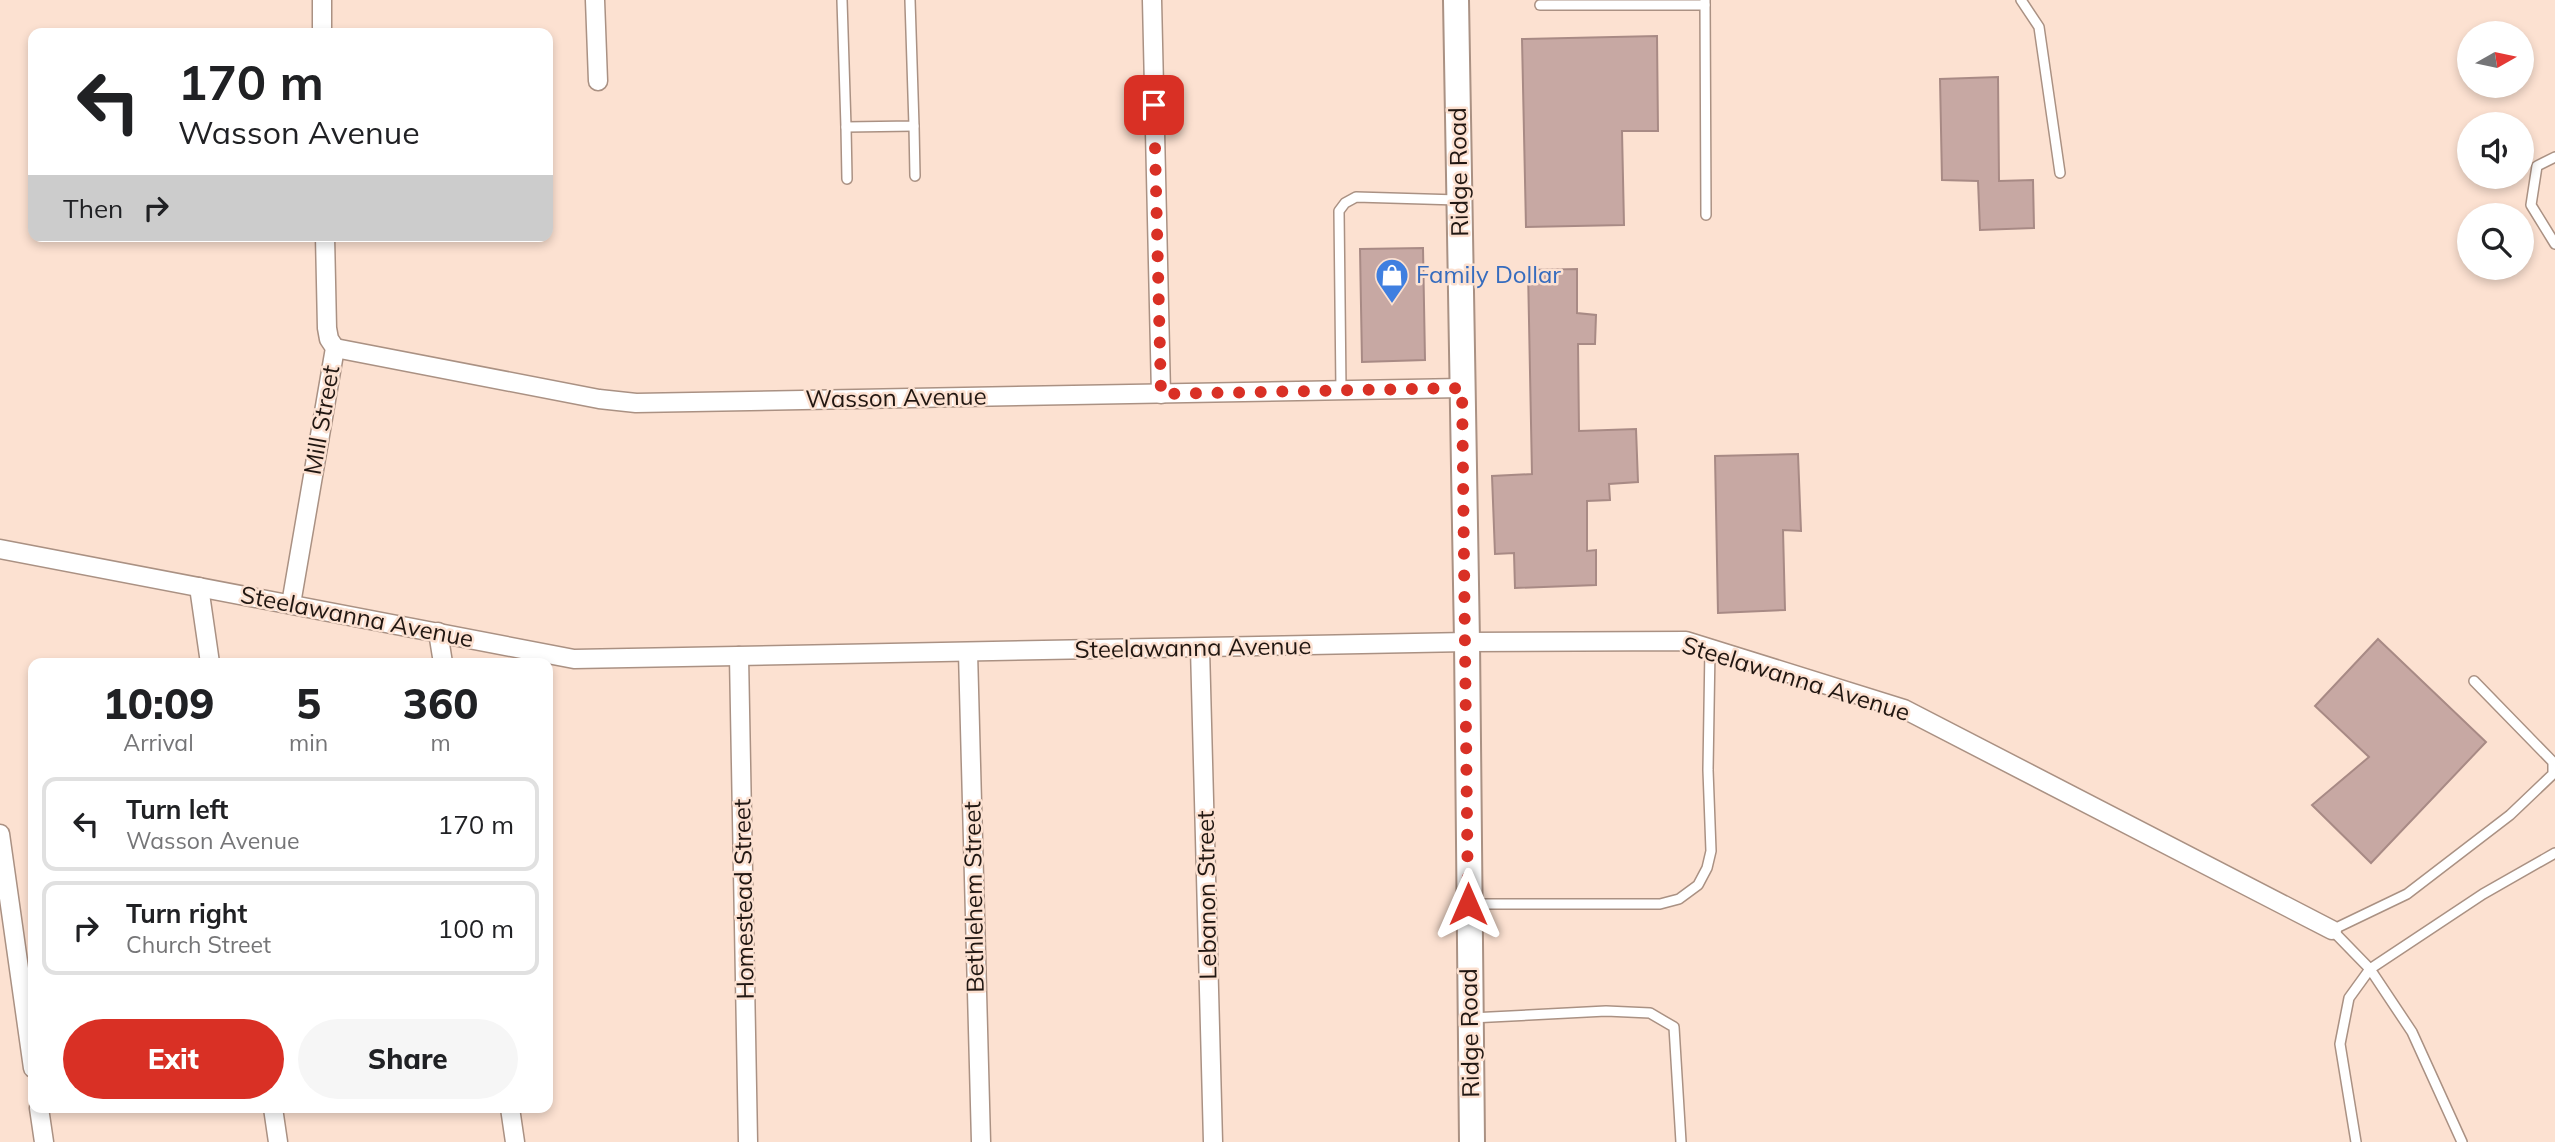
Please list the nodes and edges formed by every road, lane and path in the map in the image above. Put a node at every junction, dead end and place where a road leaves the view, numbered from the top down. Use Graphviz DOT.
graph roads {
  1 [pos="322,0"];
  2 [pos="595,0"];
  3 [pos="842,0"];
  4 [pos="910,0"];
  5 [pos="1152,0"];
  6 [pos="1456,0"];
  7 [pos="2021,0"];
  8 [pos="1705,2"];
  9 [pos="1540,5"];
  10 [pos="323,28"];
  11 [pos="598,80"];
  12 [pos="914,126"];
  13 [pos="846,127"];
  14 [pos="2555,157"];
  15 [pos="2060,173"];
  16 [pos="915,176"];
  17 [pos="847,179"];
  18 [pos="1459,200"];
  19 [pos="1706,215"];
  20 [pos="325,242"];
  21 [pos="2555,244"];
  22 [pos="335,348"];
  23 [pos="1462,388"];
  24 [pos="1342,390"];
  25 [pos="1161,394"];
  26 [pos="0,549"];
  27 [pos="199,587"];
  28 [pos="291,604"];
  29 [pos="438,632"];
  30 [pos="1467,642"];
  31 [pos="1200,648"];
  32 [pos="1710,648"];
  33 [pos="968,652"];
  34 [pos="739,656"];
  35 [pos="209,658"];
  36 [pos="442,658"];
  37 [pos="2474,681"];
  38 [pos="0,834"];
  39 [pos="2555,853"];
  40 [pos="1468,904"];
  41 [pos="2332,930"];
  42 [pos="2370,970"];
  43 [pos="1470,1018"];
  44 [pos="28,1033"];
  45 [pos="40,1113"];
  46 [pos="274,1113"];
  47 [pos="511,1113"];
  48 [pos="44,1142"];
  49 [pos="278,1142"];
  50 [pos="515,1142"];
  51 [pos="748,1142"];
  52 [pos="981,1142"];
  53 [pos="1213,1142"];
  54 [pos="1472,1142"];
  55 [pos="1681,1142"];
  56 [pos="2356,1142"];
  57 [pos="2462,1142"];
  1 -- 10 [label="street"];
  2 -- 11 [label="street"];
  3 -- 13 [label="lane"];
  4 -- 12 [label="lane"];
  5 -- 25 [label="street"];
  6 -- 18 [label="main road, Ridge Road"];
  7 -- 15 [label="lane"];
  8 -- 9 [label="lane"];
  8 -- 19 [label="lane"];
  12 -- 13 [label="lane"];
  12 -- 16 [label="lane"];
  13 -- 17 [label="lane"];
  14 -- 21 [label="lane"];
  18 -- 23 [label="main road, Ridge Road"];
  18 -- 24 [label="lane"];
  20 -- 22 [label="street, Mill Street"];
  22 -- 25 [label="street, Wasson Avenue"];
  22 -- 28 [label="street, Mill Street"];
  23 -- 24 [label="street, Wasson Avenue"];
  23 -- 30 [label="main road, Ridge Road"];
  24 -- 25 [label="street, Wasson Avenue"];
  26 -- 27 [label="street, Steelawanna Avenue"];
  27 -- 28 [label="street, Steelawanna Avenue"];
  27 -- 35 [label="street"];
  28 -- 29 [label="street, Steelawanna Avenue"];
  29 -- 34 [label="street, Steelawanna Avenue"];
  29 -- 36 [label="street"];
  30 -- 31 [label="street, Steelawanna Avenue"];
  30 -- 32 [label="street, Steelawanna Avenue"];
  30 -- 40 [label="main road, Ridge Road"];
  31 -- 33 [label="street, Steelawanna Avenue"];
  31 -- 53 [label="street, Lebanon Street"];
  32 -- 40 [label="lane"];
  32 -- 41 [label="street, Steelawanna Avenue"];
  33 -- 34 [label="street, Steelawanna Avenue"];
  33 -- 52 [label="street, Bethlehem Street"];
  34 -- 51 [label="street, Homestead Street"];
  37 -- 41 [label="lane"];
  38 -- 44 [label="street"];
  39 -- 42 [label="lane"];
  40 -- 43 [label="main road, Ridge Road"];
  41 -- 42 [label="lane"];
  42 -- 56 [label="lane"];
  42 -- 57 [label="lane"];
  43 -- 54 [label="main road, Ridge Road"];
  43 -- 55 [label="lane"];
  45 -- 48 [label="street"];
  46 -- 49 [label="street"];
  47 -- 50 [label="street"];
}
